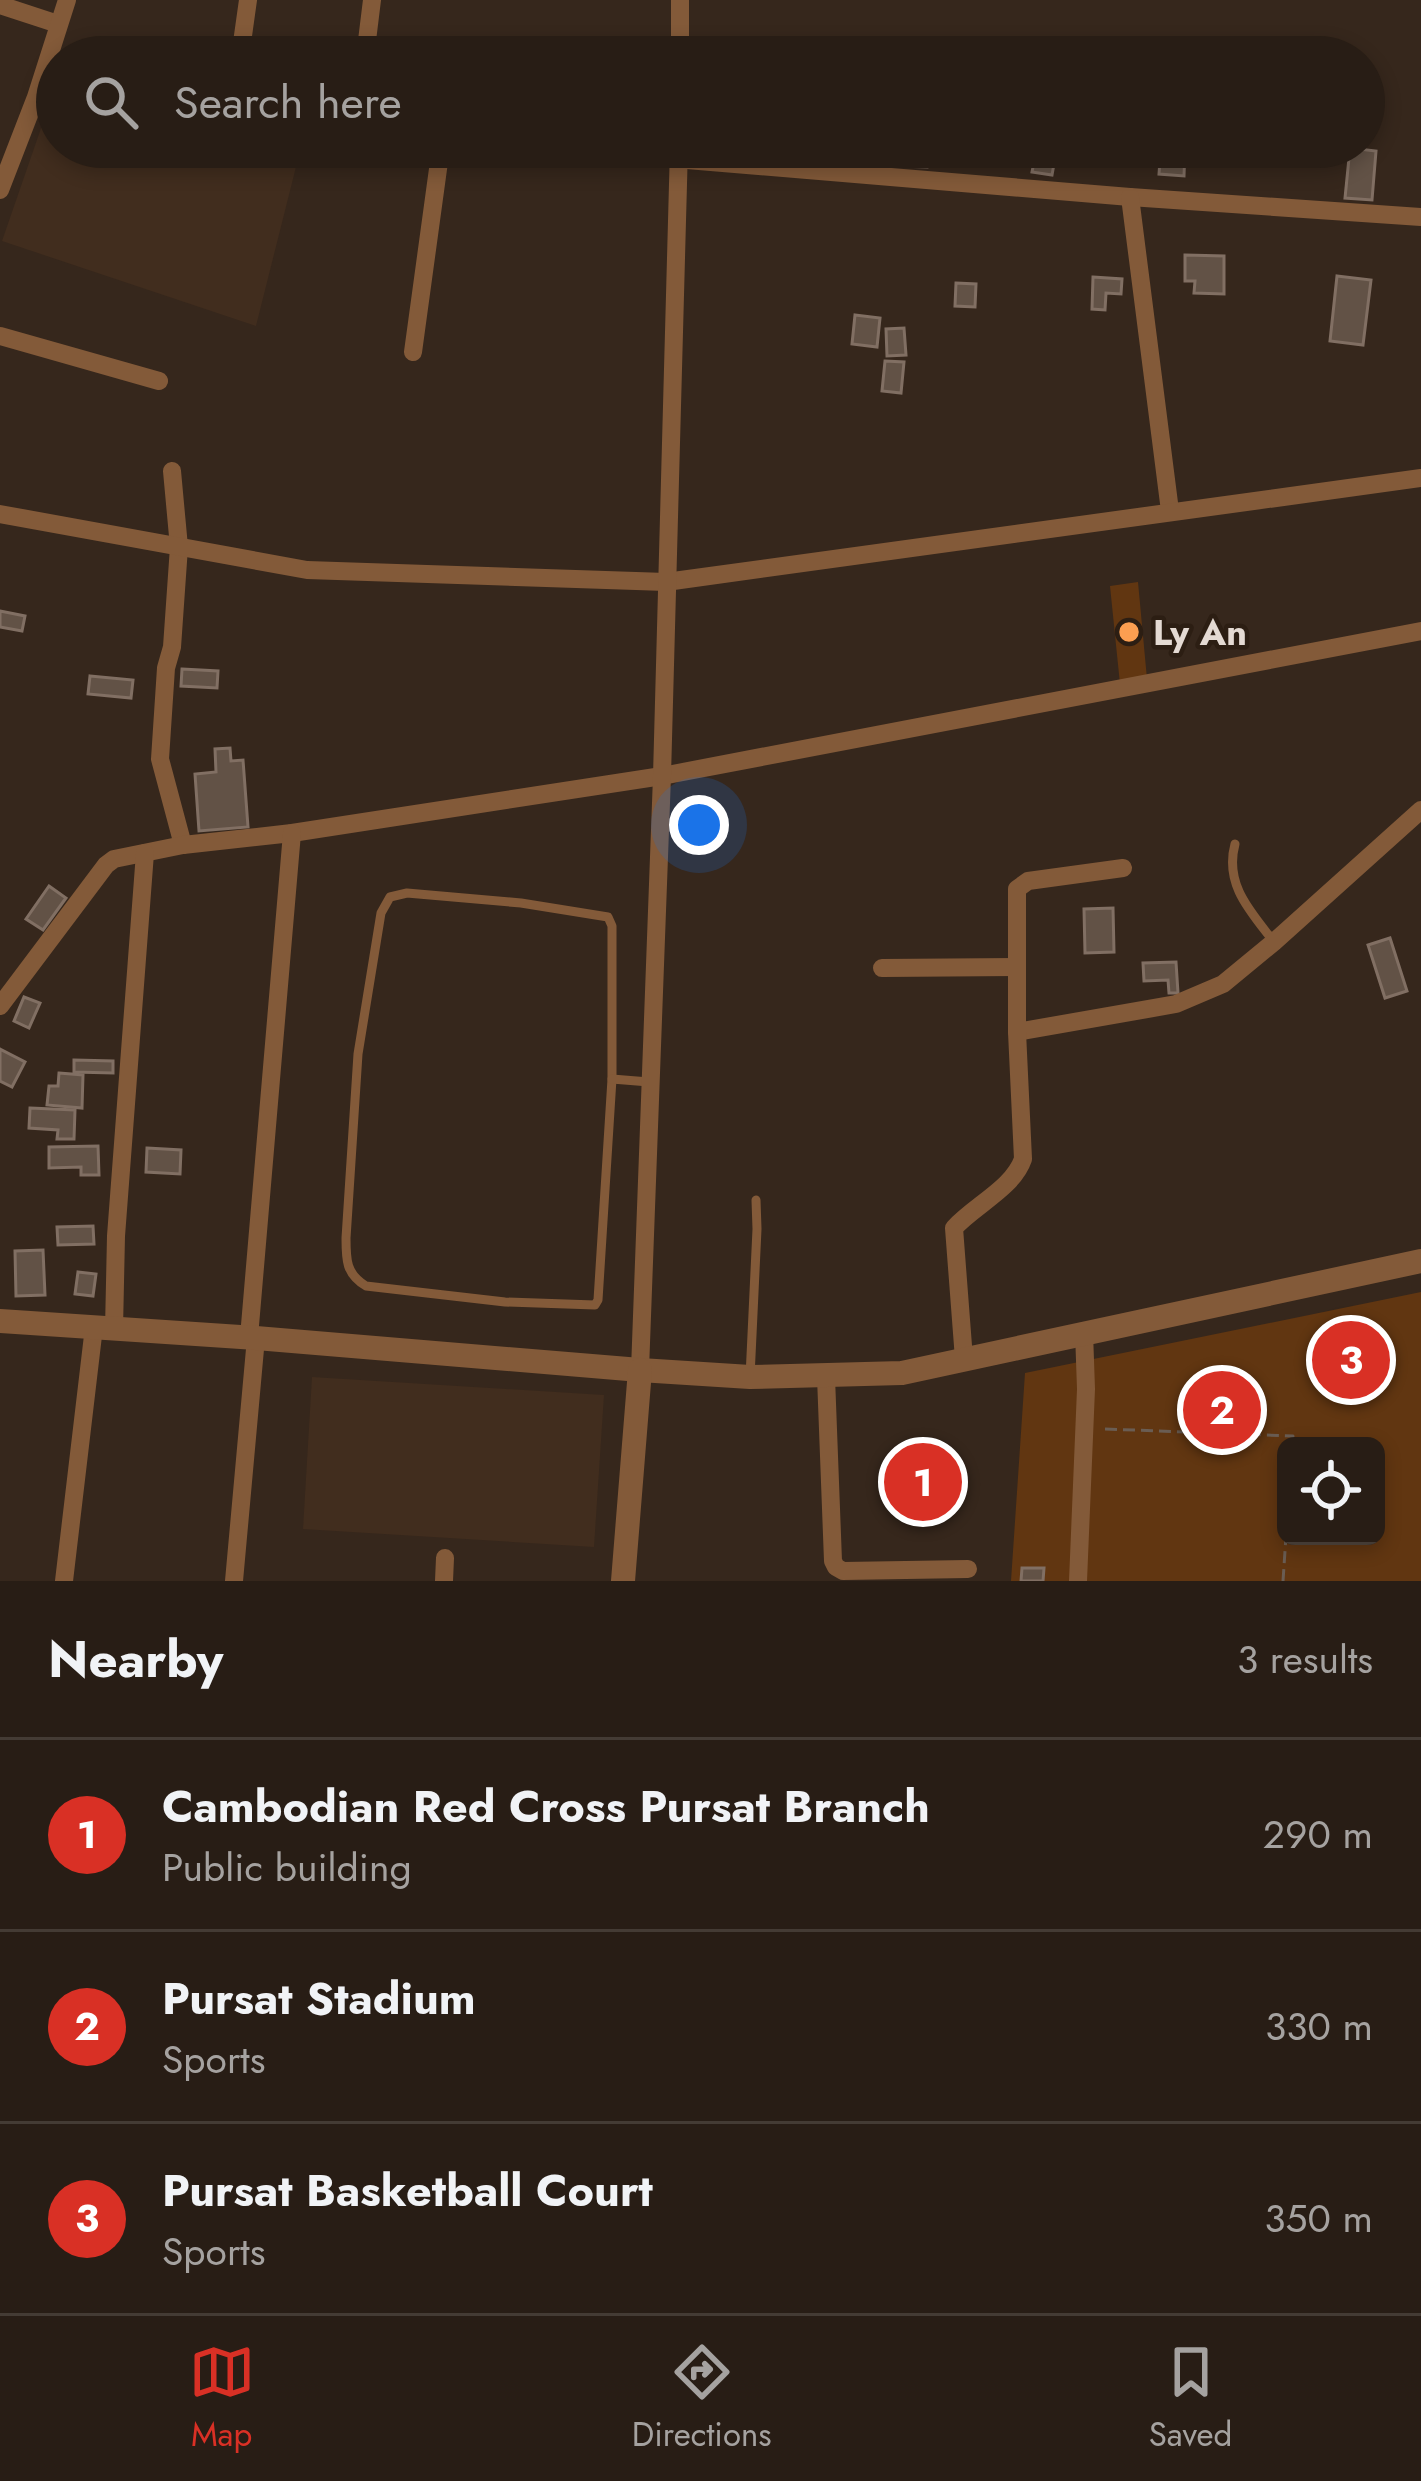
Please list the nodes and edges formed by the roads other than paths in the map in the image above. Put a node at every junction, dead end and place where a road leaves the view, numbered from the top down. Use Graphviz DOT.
graph roads {
  1 [pos="67,0"];
  2 [pos="248,0"];
  3 [pos="372,0"];
  4 [pos="680,0"];
  5 [pos="0,5"];
  6 [pos="58,24"];
  7 [pos="56,36"];
  8 [pos="243,36"];
  9 [pos="368,36"];
  10 [pos="680,36"];
  11 [pos="36,120"];
  12 [pos="438,168"];
  13 [pos="679,168"];
  14 [pos="826,168"];
  15 [pos="0,190"];
  16 [pos="1130,197"];
  17 [pos="1421,217"];
  18 [pos="0,336"];
  19 [pos="413,352"];
  20 [pos="159,381"];
  21 [pos="172,471"];
  22 [pos="1421,478"];
  23 [pos="1170,511"];
  24 [pos="0,514"];
  25 [pos="179,547"];
  26 [pos="667,582"];
  27 [pos="1421,631"];
  28 [pos="662,776"];
  29 [pos="1421,810"];
  30 [pos="292,833"];
  31 [pos="1235,844"];
  32 [pos="183,845"];
  33 [pos="145,853"];
  34 [pos="1123,868"];
  35 [pos="1274,942"];
  36 [pos="1016,967"];
  37 [pos="883,968"];
  38 [pos="0,1006"];
  39 [pos="1017,1032"];
  40 [pos="613,1079"];
  41 [pos="650,1082"];
  42 [pos="756,1200"];
  43 [pos="1421,1261"];
  44 [pos="0,1321"];
  45 [pos="104,1328"];
  46 [pos="1084,1333"];
  47 [pos="252,1337"];
  48 [pos="964,1359"];
  49 [pos="640,1370"];
  50 [pos="750,1377"];
  51 [pos="826,1377"];
  52 [pos="445,1558"];
  53 [pos="968,1569"];
  54 [pos="64,1581"];
  55 [pos="234,1581"];
  56 [pos="444,1581"];
  57 [pos="623,1581"];
  58 [pos="1078,1581"];
  1 -- 6 [label="street"];
  2 -- 8 [label="street"];
  3 -- 9 [label="street"];
  4 -- 10 [label="street"];
  5 -- 6 [label="street"];
  6 -- 7 [label="street"];
  11 -- 15 [label="street"];
  12 -- 19 [label="street"];
  13 -- 26 [label="street"];
  14 -- 16 [label="street"];
  16 -- 17 [label="street"];
  16 -- 23 [label="street"];
  18 -- 20 [label="street"];
  21 -- 25 [label="street"];
  22 -- 23 [label="street"];
  23 -- 26 [label="street"];
  24 -- 25 [label="street"];
  25 -- 26 [label="street"];
  25 -- 32 [label="street"];
  26 -- 28 [label="street"];
  27 -- 28 [label="street"];
  28 -- 30 [label="street"];
  28 -- 41 [label="street"];
  29 -- 35 [label="street"];
  30 -- 32 [label="street"];
  30 -- 47 [label="street"];
  31 -- 35 [label="lane"];
  32 -- 33 [label="street"];
  33 -- 38 [label="street"];
  33 -- 45 [label="street"];
  34 -- 36 [label="street"];
  35 -- 39 [label="street"];
  36 -- 37 [label="street"];
  36 -- 39 [label="street"];
  39 -- 48 [label="street"];
  40 -- 40 [label="lane"];
  40 -- 41 [label="lane"];
  41 -- 49 [label="street"];
  42 -- 50 [label="lane"];
  43 -- 46 [label="street"];
  44 -- 45 [label="street"];
  45 -- 47 [label="street"];
  45 -- 54 [label="street"];
  46 -- 48 [label="street"];
  46 -- 58 [label="street"];
  47 -- 49 [label="street"];
  47 -- 55 [label="street"];
  48 -- 51 [label="street"];
  49 -- 50 [label="street"];
  49 -- 57 [label="street"];
  50 -- 51 [label="street"];
  51 -- 53 [label="street"];
  52 -- 56 [label="street"];
}
